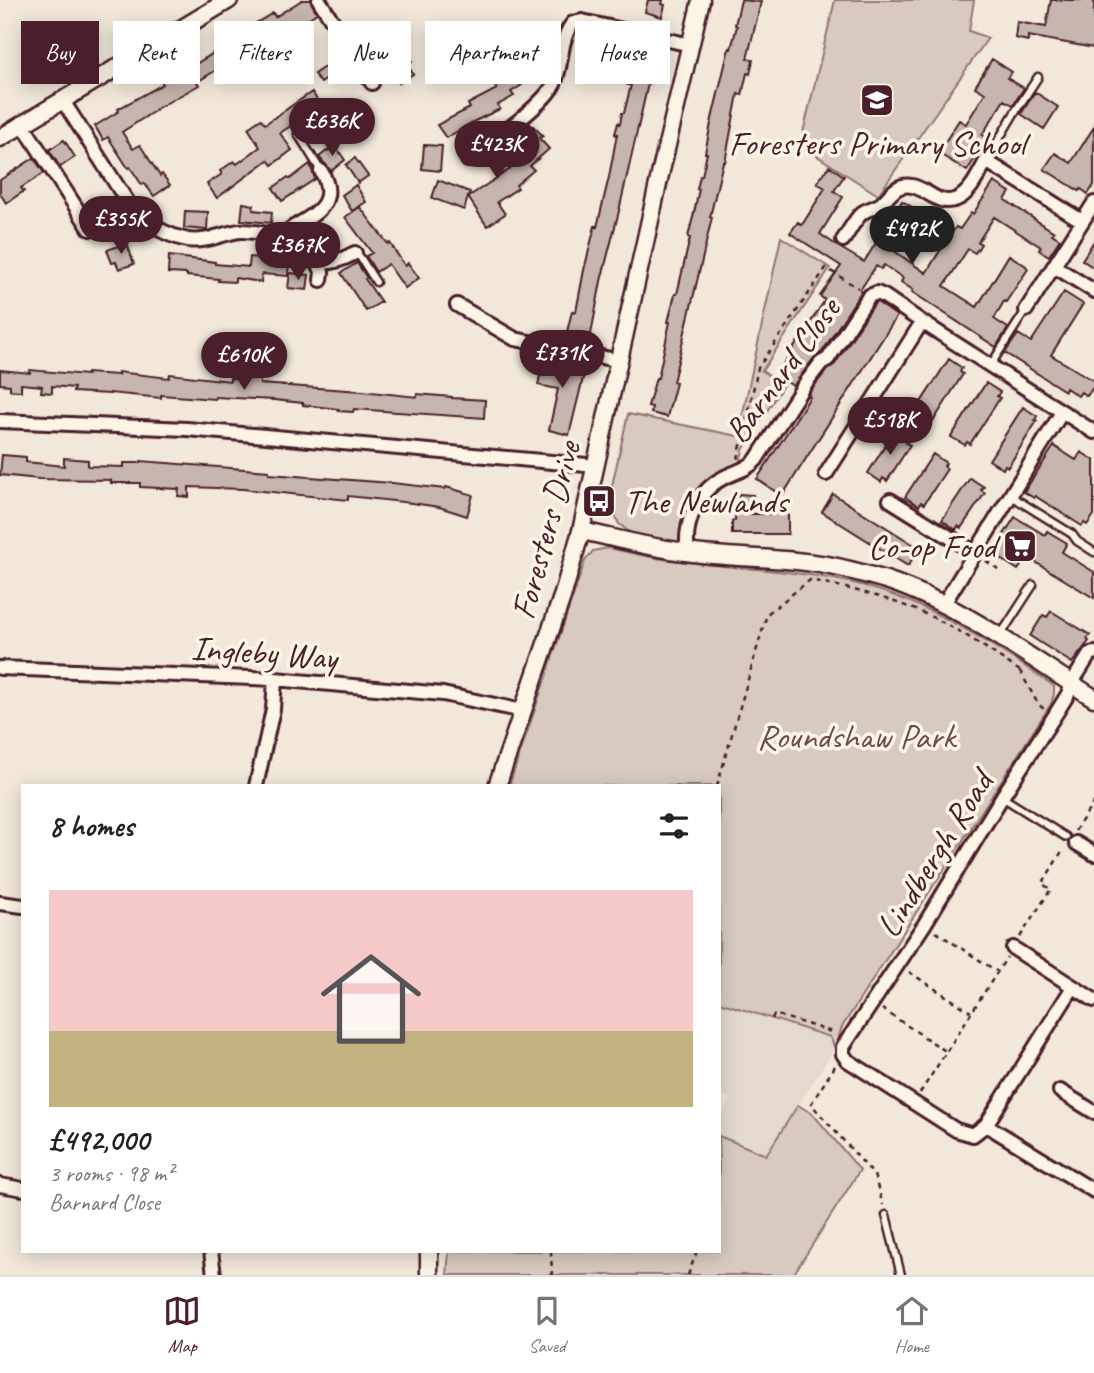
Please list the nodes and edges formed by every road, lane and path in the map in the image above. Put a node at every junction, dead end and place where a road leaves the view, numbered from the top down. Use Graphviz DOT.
graph roads {
  1 [pos="229,0"];
  2 [pos="318,0"];
  3 [pos="701,0"];
  4 [pos="332,21"];
  5 [pos="691,46"];
  6 [pos="1038,77"];
  7 [pos="63,101"];
  8 [pos="23,125"];
  9 [pos="298,134"];
  10 [pos="0,138"];
  11 [pos="468,160"];
  12 [pos="986,161"];
  13 [pos="321,170"];
  14 [pos="1094,203"];
  15 [pos="1082,221"];
  16 [pos="90,229"];
  17 [pos="282,234"];
  18 [pos="844,240"];
  19 [pos="355,253"];
  20 [pos="318,262"];
  21 [pos="1054,266"];
  22 [pos="321,280"];
  23 [pos="376,282"];
  24 [pos="1094,291"];
  25 [pos="869,296"];
  26 [pos="457,305"];
  27 [pos="1026,310"];
  28 [pos="922,322"];
  29 [pos="620,361"];
  30 [pos="990,366"];
  31 [pos="1062,412"];
  32 [pos="0,421"];
  33 [pos="1094,432"];
  34 [pos="596,468"];
  35 [pos="735,472"];
  36 [pos="826,474"];
  37 [pos="1011,496"];
  38 [pos="890,500"];
  39 [pos="581,531"];
  40 [pos="1094,552"];
  41 [pos="688,553"];
  42 [pos="975,553"];
  43 [pos="1001,571"];
  44 [pos="1034,585"];
  45 [pos="943,605"];
  46 [pos="999,638"];
  47 [pos="1094,653"];
  48 [pos="1025,666"];
  49 [pos="0,668"];
  50 [pos="1020,671"];
  51 [pos="275,679"];
  52 [pos="1071,684"];
  53 [pos="1094,698"];
  54 [pos="523,711"];
  55 [pos="1055,715"];
  56 [pos="256,784"];
  57 [pos="499,784"];
  58 [pos="718,784"];
  59 [pos="1002,797"];
  60 [pos="1071,840"];
  61 [pos="1094,854"];
  62 [pos="0,903"];
  63 [pos="21,906"];
  64 [pos="924,925"];
  65 [pos="1013,948"];
  66 [pos="898,964"];
  67 [pos="998,972"];
  68 [pos="1073,987"];
  69 [pos="1094,1000"];
  70 [pos="873,1003"];
  71 [pos="972,1012"];
  72 [pos="772,1019"];
  73 [pos="849,1038"];
  74 [pos="947,1052"];
  75 [pos="843,1054"];
  76 [pos="1060,1091"];
  77 [pos="1094,1112"];
  78 [pos="986,1125"];
  79 [pos="0,1185"];
  80 [pos="21,1189"];
  81 [pos="1094,1191"];
  82 [pos="886,1215"];
  83 [pos="211,1253"];
  84 [pos="429,1253"];
  85 [pos="551,1253"];
  86 [pos="696,1253"];
  87 [pos="214,1275"];
  88 [pos="429,1275"];
  89 [pos="552,1275"];
  90 [pos="688,1275"];
  91 [pos="901,1275"];
  1 -- 7 [label="main road"];
  2 -- 4 [label="street"];
  3 -- 5 [label="main road, Foresters Drive"];
  5 -- 11 [label="street"];
  5 -- 29 [label="main road, Foresters Drive"];
  6 -- 12 [label="lane"];
  7 -- 8 [label="main road"];
  7 -- 17 [label="street"];
  8 -- 10 [label="main road"];
  8 -- 16 [label="street"];
  9 -- 13 [label="lane"];
  12 -- 15 [label="street"];
  12 -- 18 [label="street"];
  13 -- 17 [label="street"];
  14 -- 15 [label="street"];
  15 -- 21 [label="street"];
  17 -- 20 [label="street"];
  19 -- 20 [label="street"];
  19 -- 23 [label="lane"];
  20 -- 22 [label="street"];
  21 -- 24 [label="street"];
  21 -- 27 [label="street"];
  25 -- 28 [label="street, Barnard Close"];
  25 -- 35 [label="street, Barnard Close"];
  25 -- 35 [label="path"];
  26 -- 29 [label="street"];
  27 -- 30 [label="lane"];
  28 -- 30 [label="street, Barnard Close"];
  28 -- 36 [label="street"];
  29 -- 34 [label="main road, Foresters Drive"];
  30 -- 31 [label="street, Barnard Close"];
  31 -- 33 [label="street, Barnard Close"];
  31 -- 37 [label="street"];
  32 -- 34 [label="street"];
  34 -- 39 [label="main road, Foresters Drive"];
  35 -- 41 [label="street, Barnard Close"];
  37 -- 40 [label="lane"];
  37 -- 42 [label="street"];
  38 -- 42 [label="street"];
  39 -- 41 [label="main road"];
  39 -- 54 [label="main road, Foresters Drive"];
  41 -- 45 [label="main road"];
  42 -- 43 [label="path"];
  42 -- 45 [label="street"];
  44 -- 46 [label="lane"];
  45 -- 46 [label="main road"];
  46 -- 52 [label="main road"];
  47 -- 52 [label="street, Lindbergh Road"];
  48 -- 50 [label="path"];
  49 -- 51 [label="street, Ingleby Way"];
  50 -- 55 [label="path"];
  50 -- 58 [label="path"];
  51 -- 54 [label="street, Ingleby Way"];
  51 -- 56 [label="street"];
  52 -- 53 [label="main road"];
  52 -- 55 [label="street, Lindbergh Road"];
  54 -- 57 [label="main road, Foresters Drive"];
  55 -- 59 [label="street, Lindbergh Road"];
  59 -- 60 [label="lane"];
  59 -- 64 [label="street, Lindbergh Road"];
  60 -- 61 [label="street"];
  62 -- 63 [label="street"];
  64 -- 66 [label="street, Lindbergh Road"];
  64 -- 67 [label="path"];
  65 -- 68 [label="street"];
  66 -- 70 [label="street, Lindbergh Road"];
  66 -- 71 [label="path"];
  68 -- 69 [label="street"];
  68 -- 78 [label="street"];
  70 -- 73 [label="street, Lindbergh Road"];
  70 -- 74 [label="path"];
  72 -- 73 [label="path"];
  73 -- 75 [label="street, Lindbergh Road"];
  75 -- 78 [label="street"];
  75 -- 82 [label="path"];
  76 -- 77 [label="street"];
  78 -- 81 [label="street"];
  79 -- 80 [label="street"];
  82 -- 91 [label="lane"];
  83 -- 87 [label="street"];
  84 -- 88 [label="main road"];
  85 -- 89 [label="path"];
  86 -- 90 [label="path"];
}
